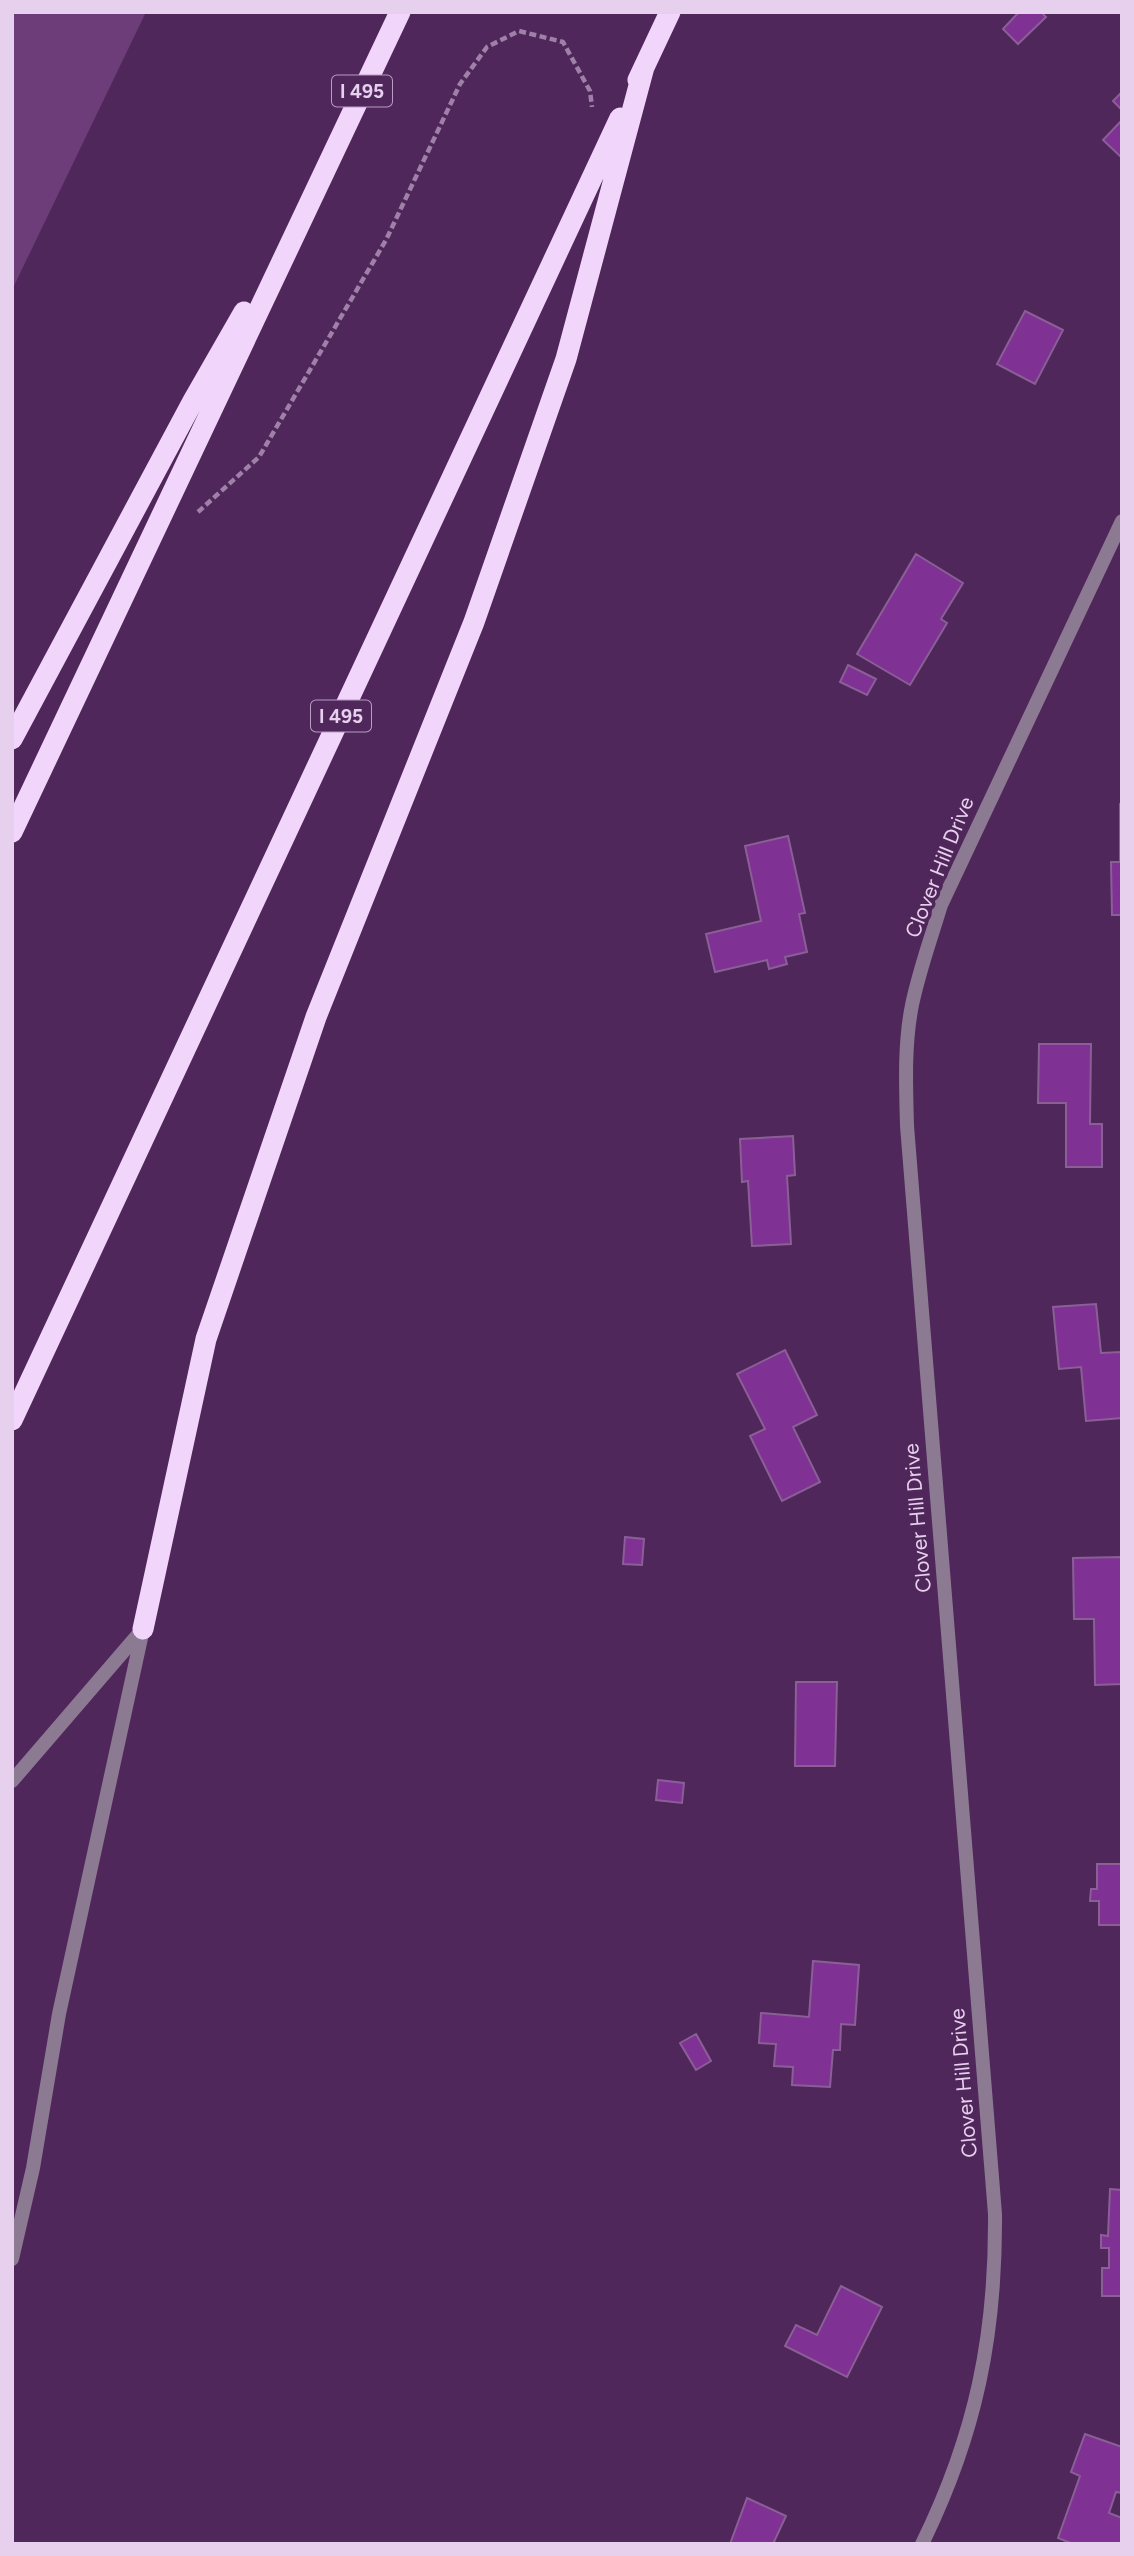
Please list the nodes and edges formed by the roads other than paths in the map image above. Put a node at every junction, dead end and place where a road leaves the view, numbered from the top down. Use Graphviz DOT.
graph roads {
  1 [pos="400,12"];
  2 [pos="670,12"];
  3 [pos="644,67"];
  4 [pos="325,170"];
  5 [pos="1122,521"];
  6 [pos="12,739"];
  7 [pos="12,832"];
  8 [pos="12,1420"];
  9 [pos="143,1629"];
  10 [pos="12,1781"];
  11 [pos="12,2259"];
  12 [pos="922,2544"];
  1 -- 4 [label="highway, I 495"];
  2 -- 3 [label="highway, I 495"];
  3 -- 8 [label="highway, I 495"];
  3 -- 9 [label="highway"];
  4 -- 6 [label="highway"];
  4 -- 7 [label="highway, I 495"];
  5 -- 12 [label="street, Clover Hill Drive"];
  9 -- 10 [label="street"];
  9 -- 11 [label="street"];
}
